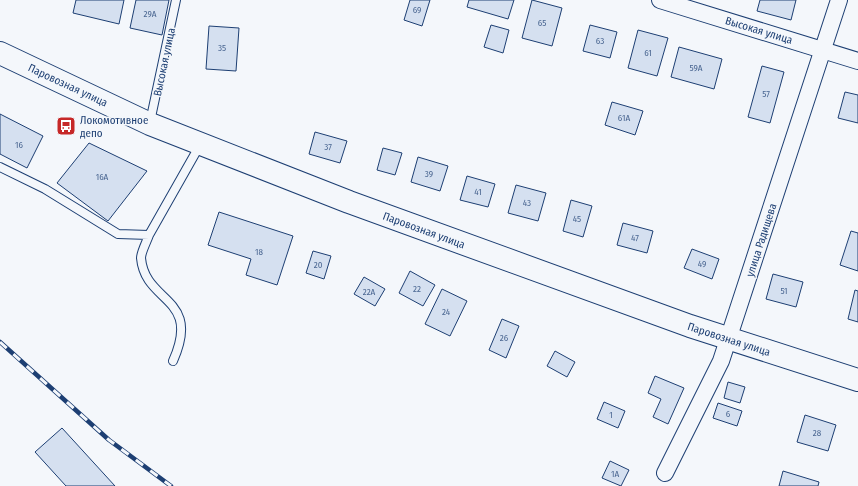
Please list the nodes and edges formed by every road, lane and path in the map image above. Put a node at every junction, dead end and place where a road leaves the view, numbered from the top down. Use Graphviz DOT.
graph roads {
  1 [pos="176,0"];
  2 [pos="660,0"];
  3 [pos="839,0"];
  4 [pos="823,49"];
  5 [pos="0,53"];
  6 [pos="858,60"];
  7 [pos="150,124"];
  8 [pos="200,145"];
  9 [pos="0,166"];
  10 [pos="149,235"];
  11 [pos="729,339"];
  12 [pos="173,361"];
  13 [pos="858,380"];
  14 [pos="665,473"];
  1 -- 7 [label="lane, Высокая улица"];
  2 -- 4 [label="street, Высокая улица"];
  3 -- 4 [label="street, улица Радищева"];
  4 -- 6 [label="street, Высокая улица"];
  4 -- 11 [label="street, улица Радищева"];
  5 -- 7 [label="main road, Паровозная улица"];
  7 -- 8 [label="main road, Паровозная улица"];
  8 -- 10 [label="lane"];
  8 -- 11 [label="main road, Паровозная улица"];
  9 -- 10 [label="lane"];
  10 -- 12 [label="lane"];
  11 -- 13 [label="main road, Паровозная улица"];
  11 -- 14 [label="street, улица Радищева"];
}
